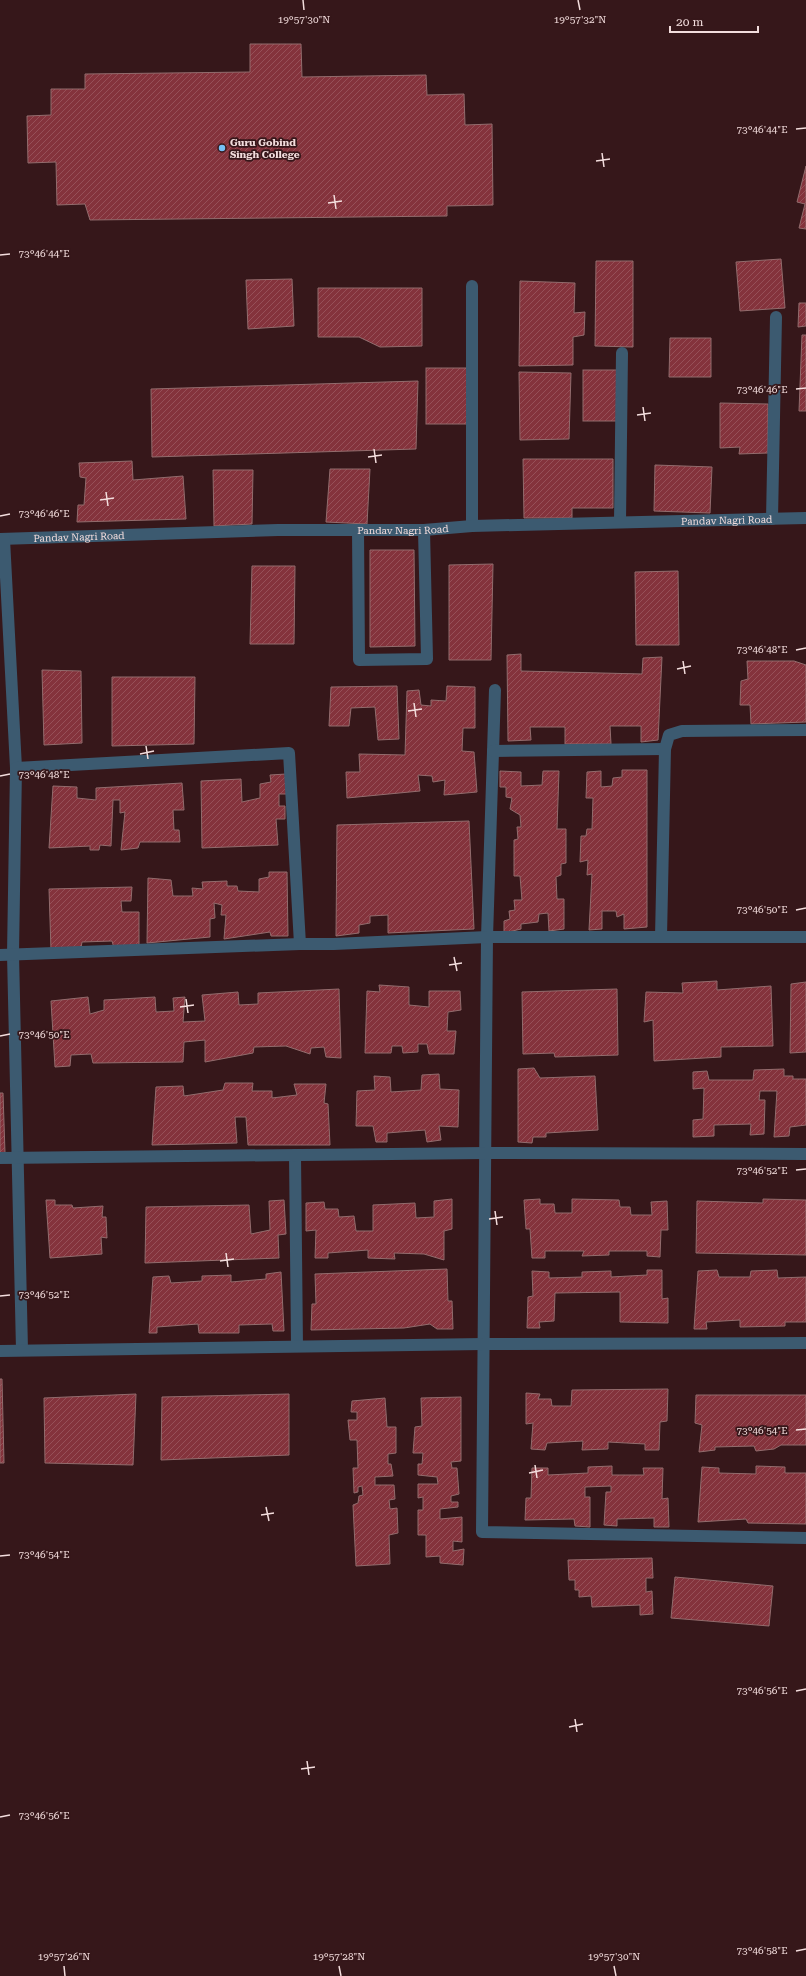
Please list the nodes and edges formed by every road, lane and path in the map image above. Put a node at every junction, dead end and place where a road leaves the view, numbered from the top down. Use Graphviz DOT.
graph roads {
  1 [pos="472,286"];
  2 [pos="776,318"];
  3 [pos="622,353"];
  4 [pos="806,518"];
  5 [pos="772,519"];
  6 [pos="620,522"];
  7 [pos="472,526"];
  8 [pos="358,530"];
  9 [pos="424,530"];
  10 [pos="2,539"];
  11 [pos="495,690"];
  12 [pos="806,730"];
  13 [pos="665,749"];
  14 [pos="493,751"];
  15 [pos="16,768"];
  16 [pos="487,937"];
  17 [pos="661,937"];
  18 [pos="806,937"];
  19 [pos="300,944"];
  20 [pos="14,954"];
  21 [pos="0,955"];
  22 [pos="485,1153"];
  23 [pos="806,1154"];
  24 [pos="295,1155"];
  25 [pos="0,1158"];
  26 [pos="18,1158"];
  27 [pos="806,1343"];
  28 [pos="483,1344"];
  29 [pos="297,1346"];
  30 [pos="22,1350"];
  31 [pos="0,1351"];
  32 [pos="806,1538"];
  1 -- 7 [label="street"];
  2 -- 5 [label="street"];
  3 -- 6 [label="street"];
  4 -- 5 [label="street, Pandav Nagri Road"];
  5 -- 6 [label="street, Pandav Nagri Road"];
  6 -- 7 [label="street, Pandav Nagri Road"];
  7 -- 9 [label="street, Pandav Nagri Road"];
  8 -- 9 [label="street, Pandav Nagri Road"];
  8 -- 9 [label="street"];
  8 -- 10 [label="street, Pandav Nagri Road"];
  10 -- 15 [label="street"];
  11 -- 14 [label="street"];
  12 -- 13 [label="street"];
  13 -- 14 [label="street"];
  13 -- 17 [label="street"];
  14 -- 16 [label="street"];
  15 -- 19 [label="street"];
  15 -- 20 [label="street"];
  16 -- 17 [label="street"];
  16 -- 19 [label="street"];
  16 -- 22 [label="street"];
  17 -- 18 [label="street"];
  19 -- 20 [label="street"];
  20 -- 21 [label="street"];
  20 -- 26 [label="street"];
  22 -- 23 [label="street"];
  22 -- 24 [label="street"];
  22 -- 28 [label="street"];
  24 -- 26 [label="street"];
  24 -- 29 [label="street"];
  25 -- 26 [label="street"];
  26 -- 30 [label="street"];
  27 -- 28 [label="street"];
  28 -- 29 [label="street"];
  28 -- 32 [label="street"];
  29 -- 30 [label="street"];
  30 -- 31 [label="street"];
}
